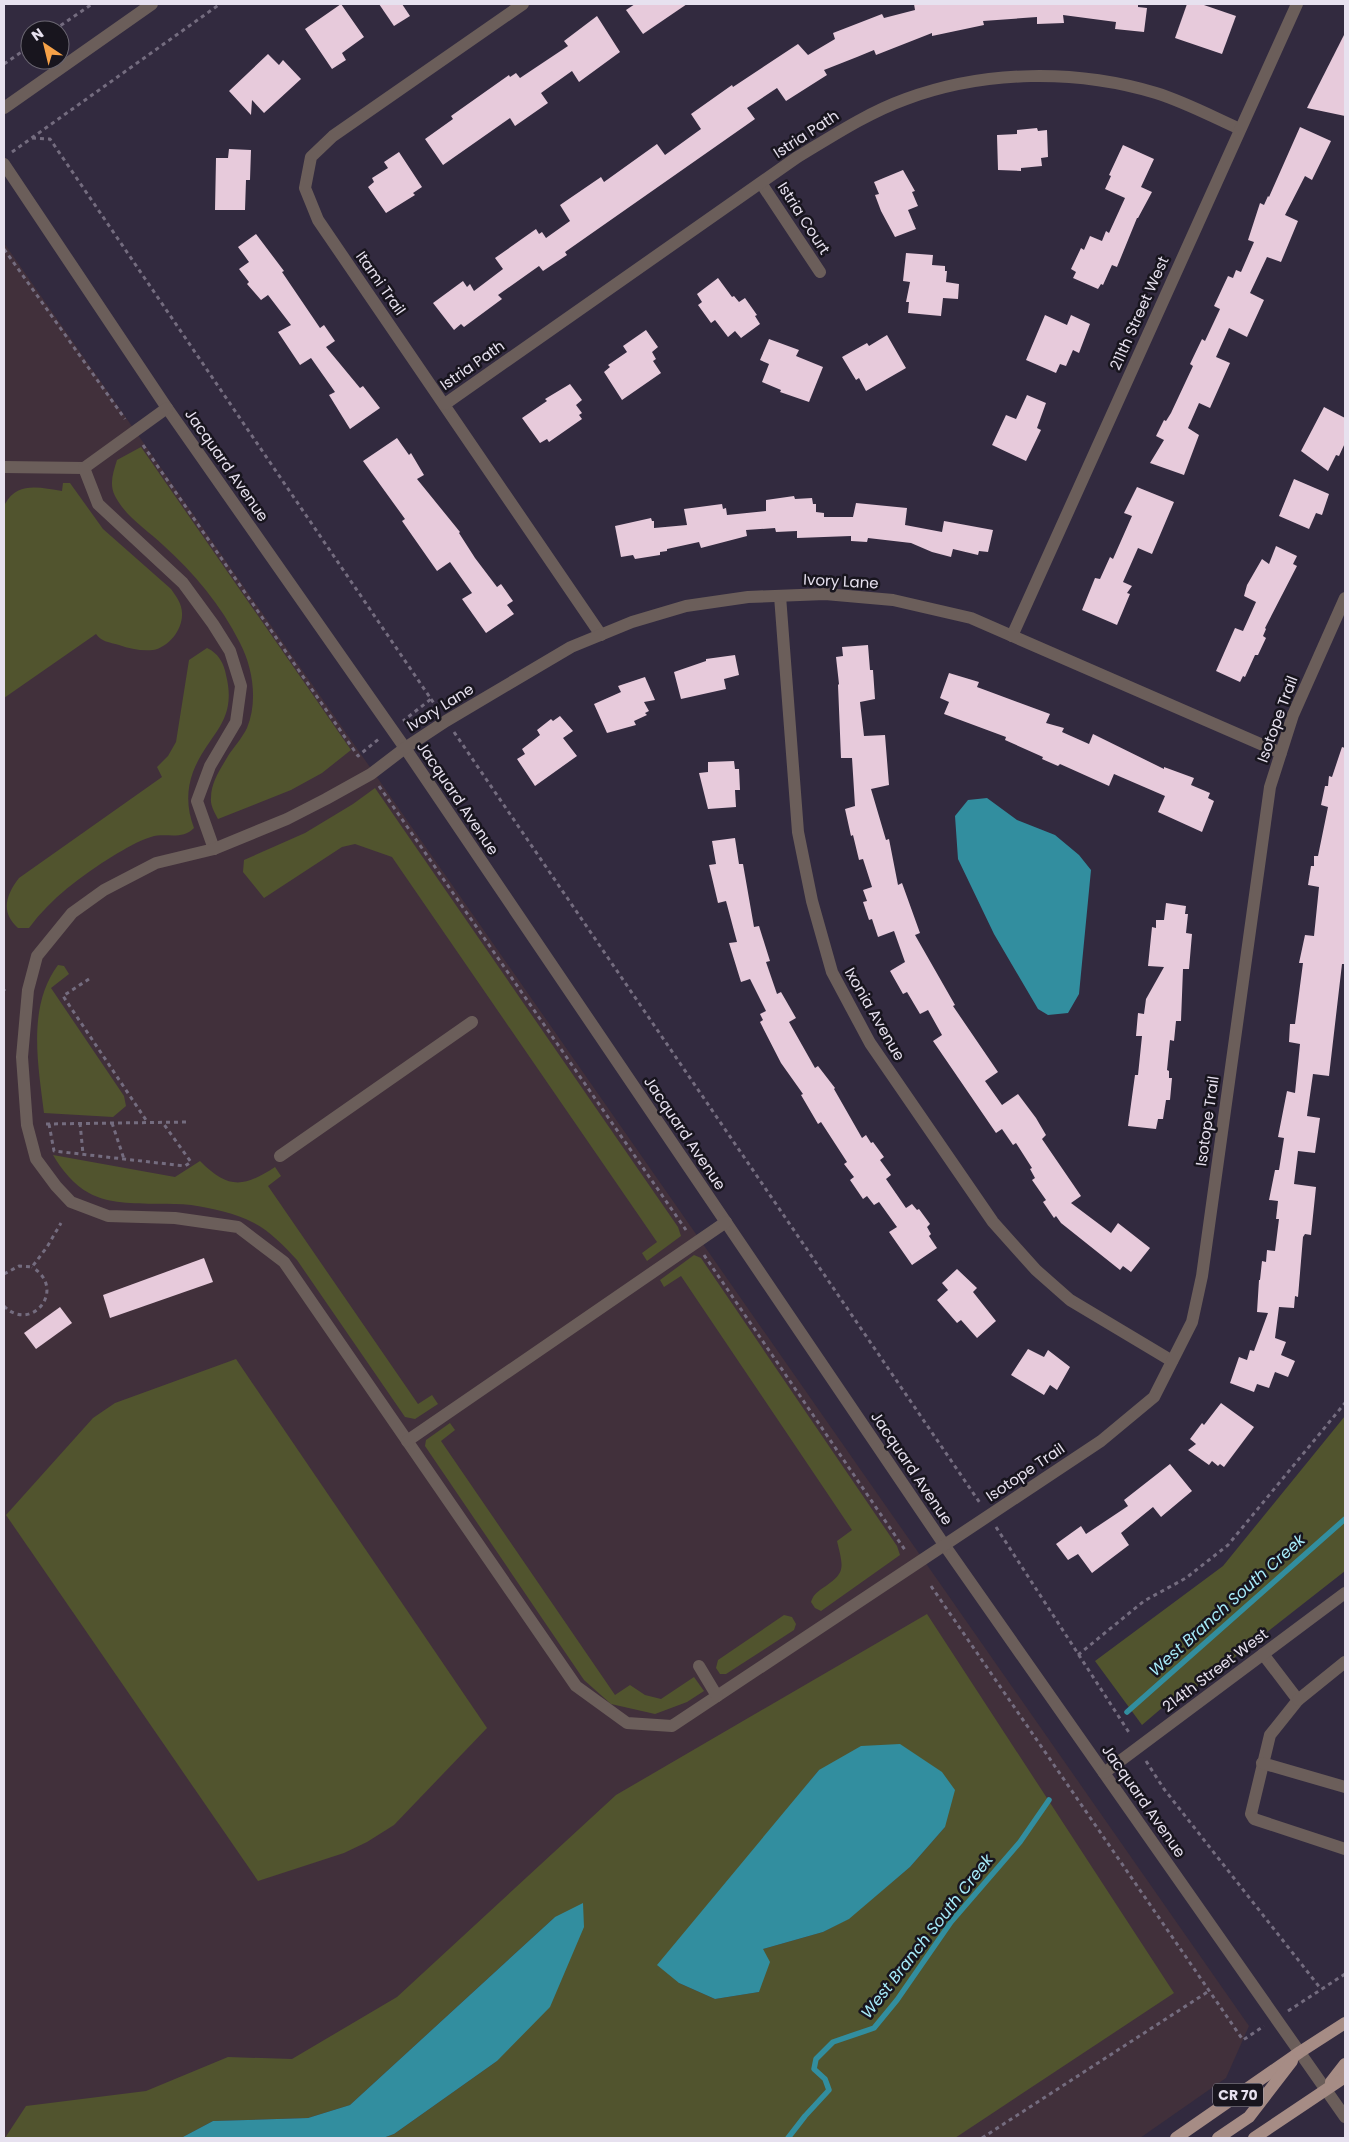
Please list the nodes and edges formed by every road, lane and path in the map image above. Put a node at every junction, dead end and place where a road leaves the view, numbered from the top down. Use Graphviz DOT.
graph roads {
  1 [pos="92,4"];
  2 [pos="152,4"];
  3 [pos="220,4"];
  4 [pos="523,4"];
  5 [pos="1297,4"];
  6 [pos="69,20"];
  7 [pos="20,53"];
  8 [pos="4,64"];
  9 [pos="4,108"];
  10 [pos="1240,129"];
  11 [pos="32,138"];
  12 [pos="11,153"];
  13 [pos="4,164"];
  14 [pos="761,183"];
  15 [pos="4,249"];
  16 [pos="820,272"];
  17 [pos="445,404"];
  18 [pos="167,408"];
  19 [pos="134,432"];
  20 [pos="4,467"];
  21 [pos="84,468"];
  22 [pos="780,596"];
  23 [pos="1345,598"];
  24 [pos="601,635"];
  25 [pos="1012,636"];
  26 [pos="431,699"];
  27 [pos="446,721"];
  28 [pos="392,729"];
  29 [pos="404,748"];
  30 [pos="1281,753"];
  31 [pos="379,785"];
  32 [pos="214,849"];
  33 [pos="89,979"];
  34 [pos="472,1022"];
  35 [pos="188,1122"];
  36 [pos="80,1123"];
  37 [pos="112,1123"];
  38 [pos="148,1123"];
  39 [pos="163,1123"];
  40 [pos="83,1154"];
  41 [pos="280,1156"];
  42 [pos="124,1159"];
  43 [pos="726,1222"];
  44 [pos="61,1223"];
  45 [pos="686,1230"];
  46 [pos="702,1252"];
  47 [pos="32,1267"];
  48 [pos="4,1274"];
  49 [pos="4,1309"];
  50 [pos="1172,1361"];
  51 [pos="1345,1403"];
  52 [pos="407,1441"];
  53 [pos="989,1516"];
  54 [pos="945,1546"];
  55 [pos="906,1550"];
  56 [pos="931,1586"];
  57 [pos="1345,1593"];
  58 [pos="1263,1654"];
  59 [pos="1078,1655"];
  60 [pos="1345,1662"];
  61 [pos="699,1666"];
  62 [pos="717,1696"];
  63 [pos="1298,1700"];
  64 [pos="1138,1748"];
  65 [pos="1262,1763"];
  66 [pos="1104,1773"];
  67 [pos="1345,1788"];
  68 [pos="1345,1849"];
  69 [pos="1345,1974"];
  70 [pos="1321,1989"];
  71 [pos="1209,1991"];
  72 [pos="1277,2018"];
  73 [pos="1345,2023"];
  74 [pos="1300,2052"];
  75 [pos="1345,2064"];
  76 [pos="1345,2077"];
  77 [pos="1326,2089"];
  78 [pos="1345,2117"];
  79 [pos="982,2138"];
  80 [pos="1176,2138"];
  81 [pos="1218,2138"];
  82 [pos="1254,2138"];
  1 -- 6 [label="path"];
  2 -- 9 [label="street"];
  3 -- 11 [label="path"];
  4 -- 17 [label="street, Itami Trail"];
  5 -- 10 [label="street, 211th Street West"];
  7 -- 8 [label="path"];
  10 -- 14 [label="street, Istria Path"];
  10 -- 25 [label="street, 211th Street West"];
  11 -- 12 [label="path"];
  11 -- 26 [label="path"];
  13 -- 18 [label="street, Jacquard Avenue"];
  14 -- 16 [label="street, Istria Court"];
  14 -- 17 [label="street, Istria Path"];
  15 -- 19 [label="path"];
  17 -- 24 [label="street, Itami Trail"];
  18 -- 19 [label="street"];
  18 -- 28 [label="street, Jacquard Avenue"];
  19 -- 21 [label="street"];
  19 -- 28 [label="path"];
  20 -- 21 [label="street"];
  21 -- 32 [label="street"];
  22 -- 24 [label="street, Ivory Lane"];
  22 -- 25 [label="street, Ivory Lane"];
  22 -- 50 [label="street, Ixonia Avenue"];
  23 -- 30 [label="street, Isotope Trail"];
  24 -- 27 [label="street, Ivory Lane"];
  25 -- 30 [label="street, Ivory Lane"];
  26 -- 27 [label="path"];
  26 -- 28 [label="path"];
  27 -- 29 [label="street, Ivory Lane"];
  27 -- 53 [label="path"];
  28 -- 29 [label="street, Jacquard Avenue"];
  29 -- 32 [label="street, Ivory Lane"];
  29 -- 43 [label="street, Jacquard Avenue"];
  30 -- 50 [label="street, Isotope Trail"];
  31 -- 45 [label="path"];
  32 -- 52 [label="street, Ivory Lane"];
  33 -- 38 [label="path"];
  34 -- 41 [label="street"];
  35 -- 39 [label="path"];
  36 -- 37 [label="path"];
  36 -- 40 [label="path"];
  36 -- 40 [label="path"];
  37 -- 38 [label="path"];
  37 -- 42 [label="path"];
  38 -- 39 [label="path"];
  39 -- 42 [label="path"];
  40 -- 42 [label="path"];
  43 -- 52 [label="street"];
  43 -- 54 [label="street, Jacquard Avenue"];
  44 -- 47 [label="path"];
  46 -- 55 [label="path"];
  47 -- 48 [label="path"];
  47 -- 49 [label="path"];
  50 -- 53 [label="street, Isotope Trail"];
  51 -- 59 [label="path"];
  52 -- 62 [label="street, Isotope Trail"];
  53 -- 54 [label="street, Isotope Trail"];
  53 -- 59 [label="path"];
  54 -- 62 [label="street, Isotope Trail"];
  54 -- 66 [label="street, Jacquard Avenue"];
  56 -- 71 [label="path"];
  57 -- 58 [label="street, 214th Street West"];
  58 -- 63 [label="street"];
  58 -- 64 [label="street, 214th Street West"];
  59 -- 64 [label="path"];
  60 -- 63 [label="street"];
  61 -- 62 [label="street"];
  63 -- 65 [label="street"];
  64 -- 66 [label="street, 214th Street West"];
  64 -- 70 [label="path"];
  65 -- 67 [label="street"];
  65 -- 68 [label="street"];
  66 -- 72 [label="street, Jacquard Avenue"];
  69 -- 70 [label="path"];
  70 -- 72 [label="path"];
  71 -- 72 [label="path"];
  71 -- 79 [label="path"];
  72 -- 74 [label="street, Jacquard Avenue"];
  73 -- 74 [label="main road, CR 70"];
  74 -- 77 [label="street, Jacquard Avenue"];
  74 -- 80 [label="main road, CR 70"];
  74 -- 81 [label="main road"];
  75 -- 77 [label="main road"];
  76 -- 77 [label="main road, CR 70"];
  77 -- 78 [label="street, Jacquard Avenue"];
  77 -- 82 [label="main road, CR 70"];
}
